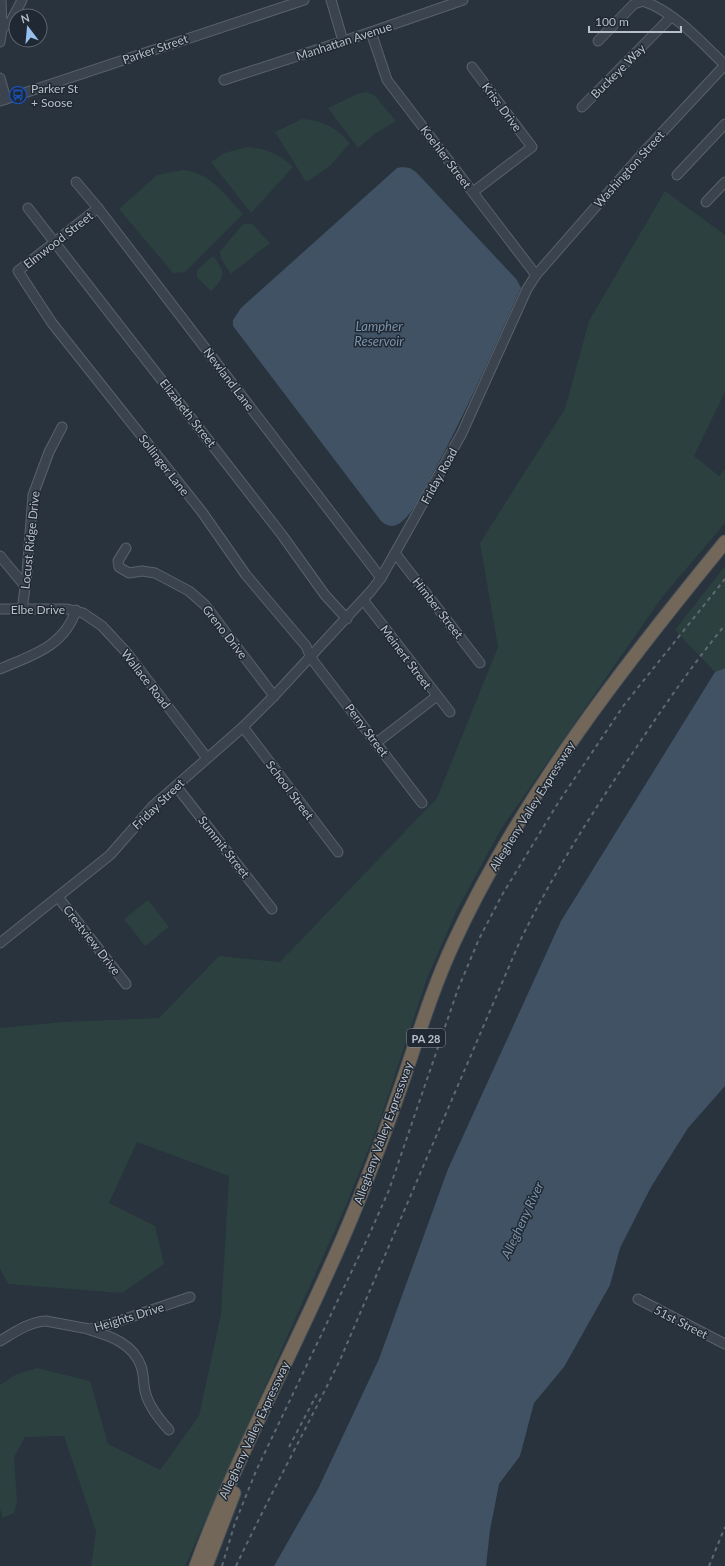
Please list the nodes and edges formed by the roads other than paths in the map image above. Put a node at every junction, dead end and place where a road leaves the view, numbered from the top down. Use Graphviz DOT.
graph roads {
  1 [pos="1,0"];
  2 [pos="22,0"];
  3 [pos="304,0"];
  4 [pos="331,0"];
  5 [pos="463,0"];
  6 [pos="671,17"];
  7 [pos="2,29"];
  8 [pos="371,32"];
  9 [pos="343,41"];
  10 [pos="598,41"];
  11 [pos="0,42"];
  12 [pos="725,65"];
  13 [pos="472,67"];
  14 [pos="0,78"];
  15 [pos="224,80"];
  16 [pos="3,100"];
  17 [pos="582,107"];
  18 [pos="725,124"];
  19 [pos="677,175"];
  20 [pos="76,182"];
  21 [pos="725,182"];
  22 [pos="473,192"];
  23 [pos="706,202"];
  24 [pos="28,208"];
  25 [pos="98,208"];
  26 [pos="55,242"];
  27 [pos="18,271"];
  28 [pos="536,274"];
  29 [pos="62,427"];
  30 [pos="725,542"];
  31 [pos="126,548"];
  32 [pos="395,553"];
  33 [pos="725,554"];
  34 [pos="0,556"];
  35 [pos="381,578"];
  36 [pos="25,586"];
  37 [pos="364,601"];
  38 [pos="0,609"];
  39 [pos="22,610"];
  40 [pos="76,610"];
  41 [pos="347,619"];
  42 [pos="311,658"];
  43 [pos="480,663"];
  44 [pos="0,669"];
  45 [pos="274,696"];
  46 [pos="437,696"];
  47 [pos="450,712"];
  48 [pos="243,727"];
  49 [pos="376,743"];
  50 [pos="207,758"];
  51 [pos="176,786"];
  52 [pos="422,803"];
  53 [pos="338,852"];
  54 [pos="58,897"];
  55 [pos="272,909"];
  56 [pos="0,944"];
  57 [pos="126,984"];
  58 [pos="190,1297"];
  59 [pos="638,1300"];
  60 [pos="89,1329"];
  61 [pos="0,1341"];
  62 [pos="725,1344"];
  63 [pos="169,1430"];
  64 [pos="216,1511"];
  65 [pos="190,1566"];
  66 [pos="196,1566"];
  67 [pos="206,1566"];
  1 -- 7 [label="street"];
  2 -- 7 [label="street"];
  3 -- 16 [label="street, Parker Street"];
  4 -- 9 [label="street"];
  5 -- 8 [label="street, Manhattan Avenue"];
  6 -- 10 [label="street"];
  6 -- 12 [label="street"];
  6 -- 17 [label="street, Buckeye Way"];
  7 -- 11 [label="street"];
  8 -- 9 [label="street, Manhattan Avenue"];
  8 -- 22 [label="street, Koehler Street"];
  9 -- 15 [label="street, Manhattan Avenue"];
  12 -- 28 [label="street, Washington Street"];
  13 -- 22 [label="street, Kriss Drive"];
  14 -- 16 [label="street"];
  18 -- 19 [label="street"];
  20 -- 25 [label="street, Newland Lane"];
  21 -- 23 [label="street"];
  22 -- 28 [label="street, Koehler Street"];
  24 -- 26 [label="street, Elizabeth Street"];
  25 -- 26 [label="street, Elmwood Street"];
  25 -- 35 [label="street, Newland Lane"];
  26 -- 27 [label="street, Elmwood Street"];
  26 -- 41 [label="street, Elizabeth Street"];
  27 -- 42 [label="street, Sollinger Lane"];
  28 -- 32 [label="street, Friday Road"];
  29 -- 36 [label="street, Locust Ridge Drive"];
  30 -- 64 [label="highway, Allegheny Valley Expressway / PA 28"];
  31 -- 45 [label="street, Greno Drive"];
  32 -- 35 [label="street, Friday Road"];
  32 -- 43 [label="street, Himber Street"];
  33 -- 67 [label="highway, Allegheny Valley Expressway / PA 28"];
  34 -- 36 [label="street"];
  35 -- 37 [label="street, Friday Road"];
  36 -- 39 [label="street, Locust Ridge Drive"];
  37 -- 41 [label="street, Friday Road"];
  37 -- 46 [label="street, Meinert Street"];
  38 -- 39 [label="street, Elbe Drive"];
  39 -- 40 [label="street, Elbe Drive"];
  40 -- 44 [label="street"];
  40 -- 50 [label="street, Wallace Road"];
  41 -- 42 [label="street, Friday Road"];
  42 -- 45 [label="street, Friday Street"];
  42 -- 49 [label="street, Perry Street"];
  45 -- 48 [label="street, Friday Street"];
  46 -- 47 [label="street, Meinert Street"];
  46 -- 49 [label="street"];
  48 -- 50 [label="street, Friday Street"];
  48 -- 53 [label="street, School Street"];
  49 -- 52 [label="street, Perry Street"];
  50 -- 51 [label="street, Friday Street"];
  51 -- 54 [label="street, Friday Street"];
  51 -- 55 [label="street, Summit Street"];
  54 -- 56 [label="street, Friday Street"];
  54 -- 57 [label="street, Crestview Drive"];
  58 -- 60 [label="street, Heights Drive"];
  59 -- 62 [label="street, 51st Street"];
  60 -- 61 [label="street, Heights Drive"];
  60 -- 63 [label="street"];
  64 -- 65 [label="highway"];
  64 -- 66 [label="highway, Allegheny Valley Expressway / PA 28"];
}
